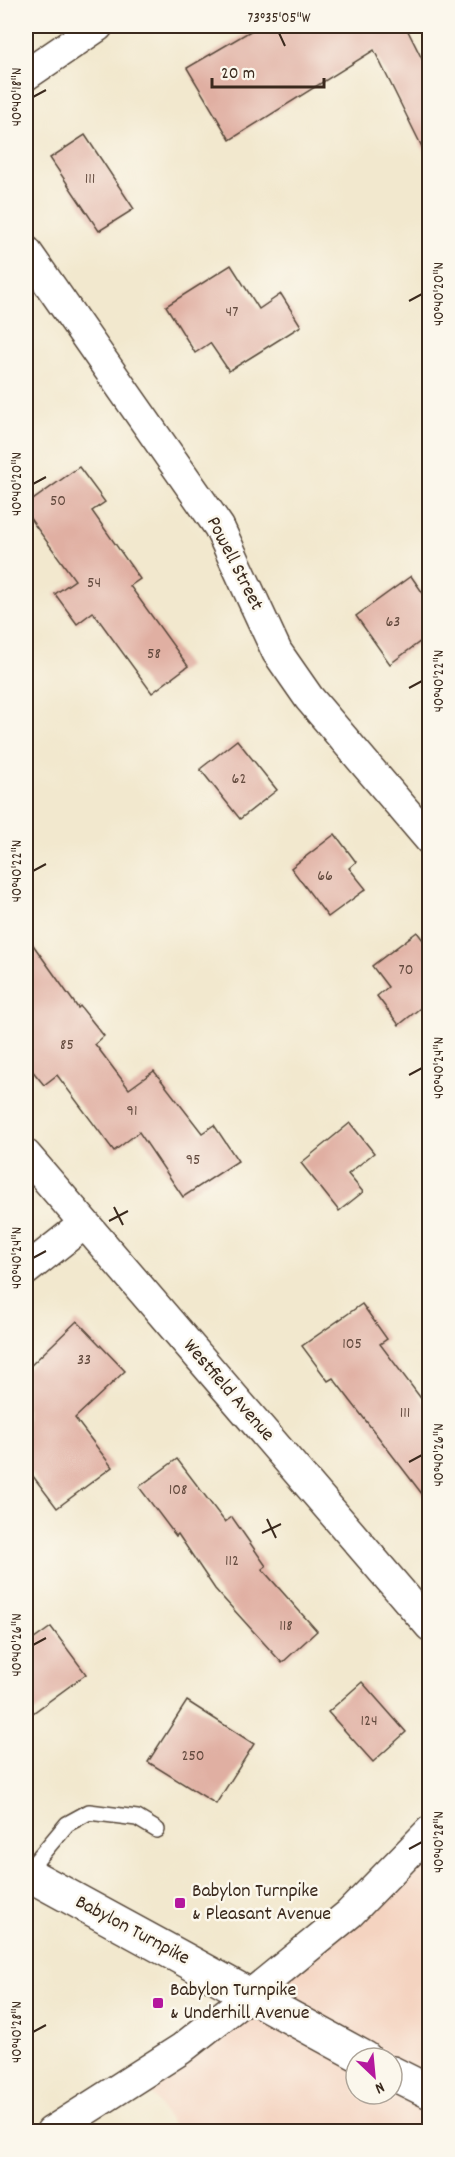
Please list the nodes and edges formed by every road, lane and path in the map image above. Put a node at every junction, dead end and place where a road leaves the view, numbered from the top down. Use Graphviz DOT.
graph roads {
  1 [pos="98,26"];
  2 [pos="26,75"];
  3 [pos="26,251"];
  4 [pos="429,840"];
  5 [pos="26,1155"];
  6 [pos="84,1224"];
  7 [pos="26,1270"];
  8 [pos="429,1626"];
  9 [pos="157,1830"];
  10 [pos="429,1831"];
  11 [pos="26,1873"];
  12 [pos="250,1995"];
  13 [pos="344,2046"];
  14 [pos="404,2079"];
  15 [pos="429,2092"];
  16 [pos="51,2132"];
  1 -- 2 [label="street"];
  3 -- 4 [label="street, Powell Street"];
  5 -- 6 [label="street, Westfield Avenue"];
  6 -- 7 [label="street"];
  6 -- 8 [label="street, Westfield Avenue"];
  9 -- 11 [label="lane"];
  10 -- 12 [label="street"];
  11 -- 12 [label="main road, Babylon Turnpike"];
  12 -- 13 [label="main road, Babylon Turnpike"];
  12 -- 16 [label="street"];
  14 -- 15 [label="main road"];
}
